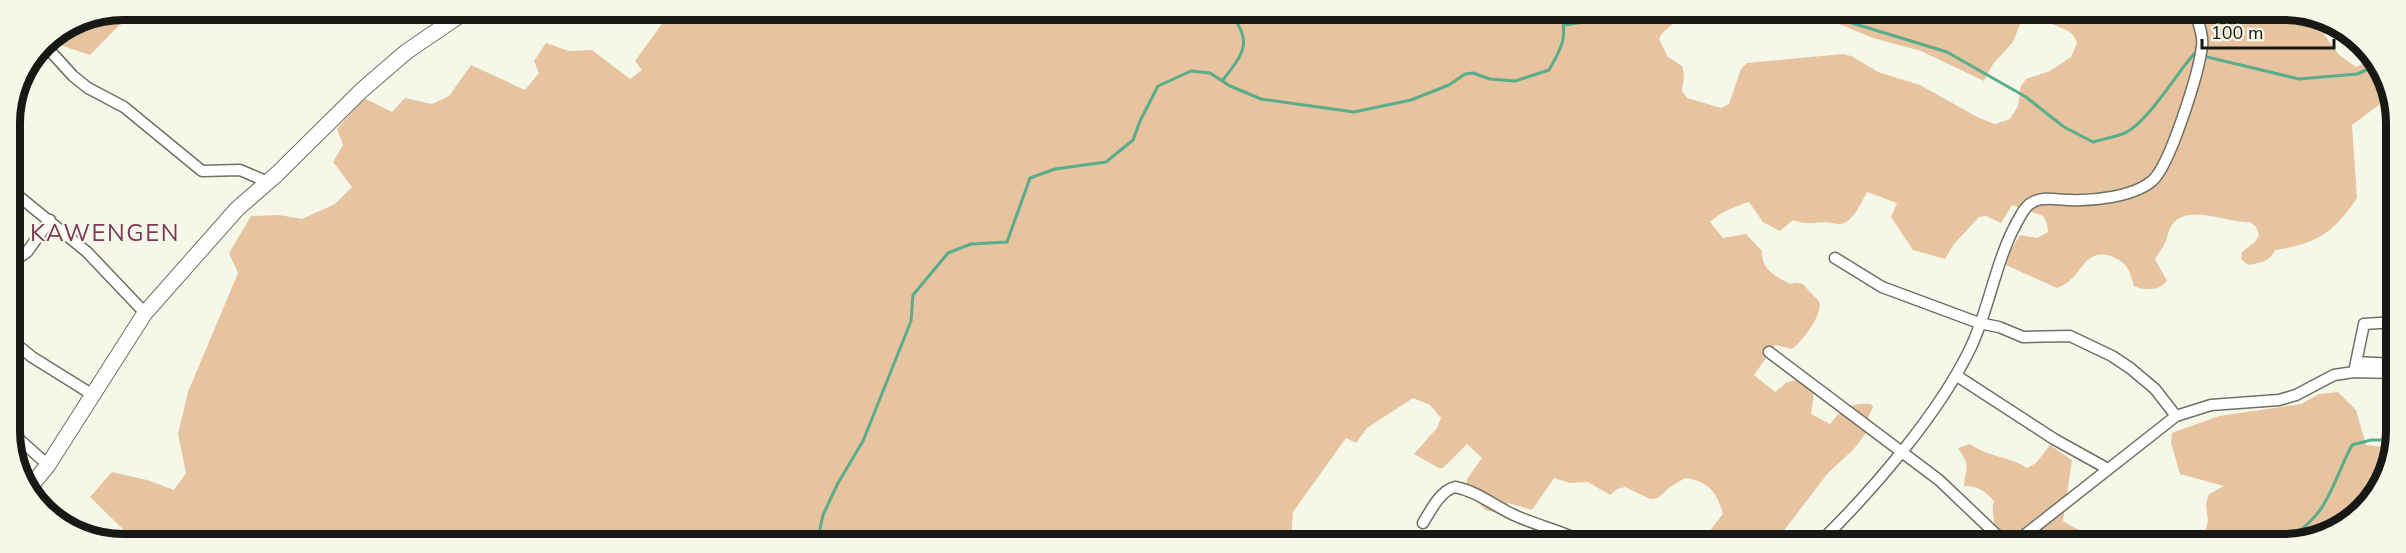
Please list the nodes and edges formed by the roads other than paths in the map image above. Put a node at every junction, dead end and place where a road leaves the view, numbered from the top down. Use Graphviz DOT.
graph roads {
  1 [pos="450,20"];
  2 [pos="2196,20"];
  3 [pos="50,51"];
  4 [pos="268,182"];
  5 [pos="20,197"];
  6 [pos="50,220"];
  7 [pos="20,257"];
  8 [pos="1835,258"];
  9 [pos="145,313"];
  10 [pos="1979,323"];
  11 [pos="2386,323"];
  12 [pos="20,348"];
  13 [pos="1769,352"];
  14 [pos="2386,365"];
  15 [pos="2355,367"];
  16 [pos="2386,372"];
  17 [pos="1957,376"];
  18 [pos="93,394"];
  19 [pos="2176,416"];
  20 [pos="20,440"];
  21 [pos="1901,452"];
  22 [pos="48,465"];
  23 [pos="2109,469"];
  24 [pos="34,483"];
  25 [pos="1423,523"];
  26 [pos="1565,533"];
  27 [pos="1829,533"];
  28 [pos="1995,533"];
  29 [pos="2027,533"];
  1 -- 4 [label="main road"];
  2 -- 10 [label="street"];
  3 -- 4 [label="street"];
  4 -- 9 [label="main road"];
  5 -- 6 [label="street"];
  6 -- 7 [label="street"];
  6 -- 9 [label="street"];
  8 -- 10 [label="street"];
  9 -- 18 [label="main road"];
  10 -- 17 [label="street"];
  10 -- 19 [label="street"];
  11 -- 15 [label="street"];
  12 -- 18 [label="street"];
  13 -- 21 [label="street"];
  14 -- 15 [label="street"];
  15 -- 16 [label="street"];
  15 -- 19 [label="street"];
  17 -- 21 [label="street"];
  17 -- 23 [label="street"];
  18 -- 22 [label="main road"];
  19 -- 23 [label="street"];
  20 -- 22 [label="street"];
  21 -- 27 [label="street"];
  21 -- 28 [label="street"];
  22 -- 24 [label="main road"];
  23 -- 29 [label="street"];
  25 -- 26 [label="street"];
}
